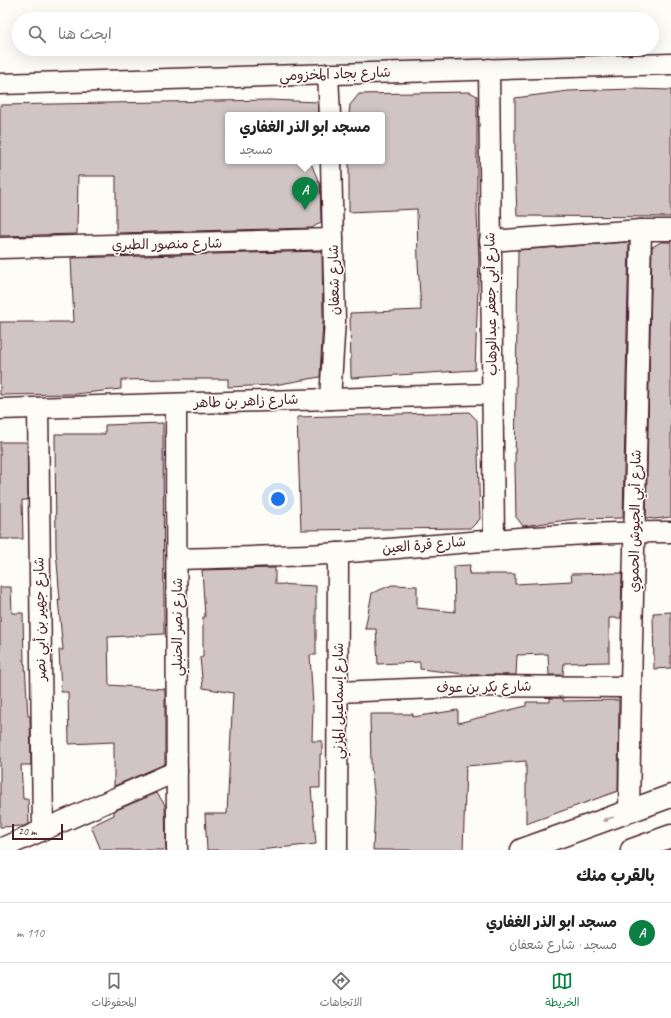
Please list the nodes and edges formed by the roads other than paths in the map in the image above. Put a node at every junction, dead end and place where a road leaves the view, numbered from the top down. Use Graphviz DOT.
graph roads {
  1 [pos="671,64"];
  2 [pos="488,69"];
  3 [pos="328,74"];
  4 [pos="0,84"];
  5 [pos="330,112"];
  6 [pos="331,164"];
  7 [pos="641,230"];
  8 [pos="671,230"];
  9 [pos="333,239"];
  10 [pos="490,242"];
  11 [pos="0,248"];
  12 [pos="492,394"];
  13 [pos="330,399"];
  14 [pos="176,404"];
  15 [pos="38,408"];
  16 [pos="0,409"];
  17 [pos="635,532"];
  18 [pos="671,532"];
  19 [pos="494,539"];
  20 [pos="338,553"];
  21 [pos="177,559"];
  22 [pos="631,687"];
  23 [pos="338,692"];
  24 [pos="177,771"];
  25 [pos="671,796"];
  26 [pos="629,812"];
  27 [pos="43,830"];
  28 [pos="671,836"];
  29 [pos="0,849"];
  30 [pos="177,850"];
  31 [pos="337,850"];
  32 [pos="522,850"];
  33 [pos="632,850"];
  1 -- 2 [label="street, شارع بجاد المخزومي"];
  2 -- 3 [label="street, شارع بجاد المخزومي"];
  2 -- 10 [label="street, شارع أبي جعفر عبدالوهاب"];
  3 -- 4 [label="street, شارع بجاد المخزومي"];
  3 -- 5 [label="street"];
  6 -- 9 [label="street, شارع شعفان"];
  7 -- 8 [label="street"];
  7 -- 10 [label="street"];
  7 -- 17 [label="street, شارع أبي الجيوش الحموي"];
  9 -- 11 [label="street, شارع منصور الطبري"];
  9 -- 13 [label="street, شارع شعفان"];
  10 -- 12 [label="street, شارع أبي جعفر عبدالوهاب"];
  12 -- 13 [label="street, شارع زاهر بن طاهر"];
  12 -- 19 [label="street, شارع أبي جعفر عبدالوهاب"];
  13 -- 14 [label="street, شارع زاهر بن طاهر"];
  14 -- 15 [label="street, شارع زاهر بن طاهر"];
  14 -- 21 [label="street, شارع نصر الحنبلي"];
  15 -- 16 [label="street, شارع زاهر بن طاهر"];
  15 -- 27 [label="street, شارع جهير بن أبي نصر"];
  17 -- 18 [label="street, شارع قرة العين"];
  17 -- 19 [label="street, شارع قرة العين"];
  17 -- 22 [label="street, شارع أبي الجيوش الحموي"];
  19 -- 20 [label="street, شارع قرة العين"];
  20 -- 21 [label="street, شارع قرة العين"];
  20 -- 23 [label="street, شارع إسماعيل المزني"];
  21 -- 24 [label="street, شارع نصر الحنبلي"];
  22 -- 23 [label="street, شارع بكر بن عوف"];
  22 -- 26 [label="street, شارع أبي الجيوش الحموي"];
  23 -- 31 [label="street, شارع إسماعيل المزني"];
  24 -- 27 [label="street"];
  24 -- 30 [label="street, شارع نصر الحنبلي"];
  25 -- 26 [label="street"];
  26 -- 32 [label="street, one-way"];
  27 -- 29 [label="street"];
  28 -- 33 [label="street"];
}
